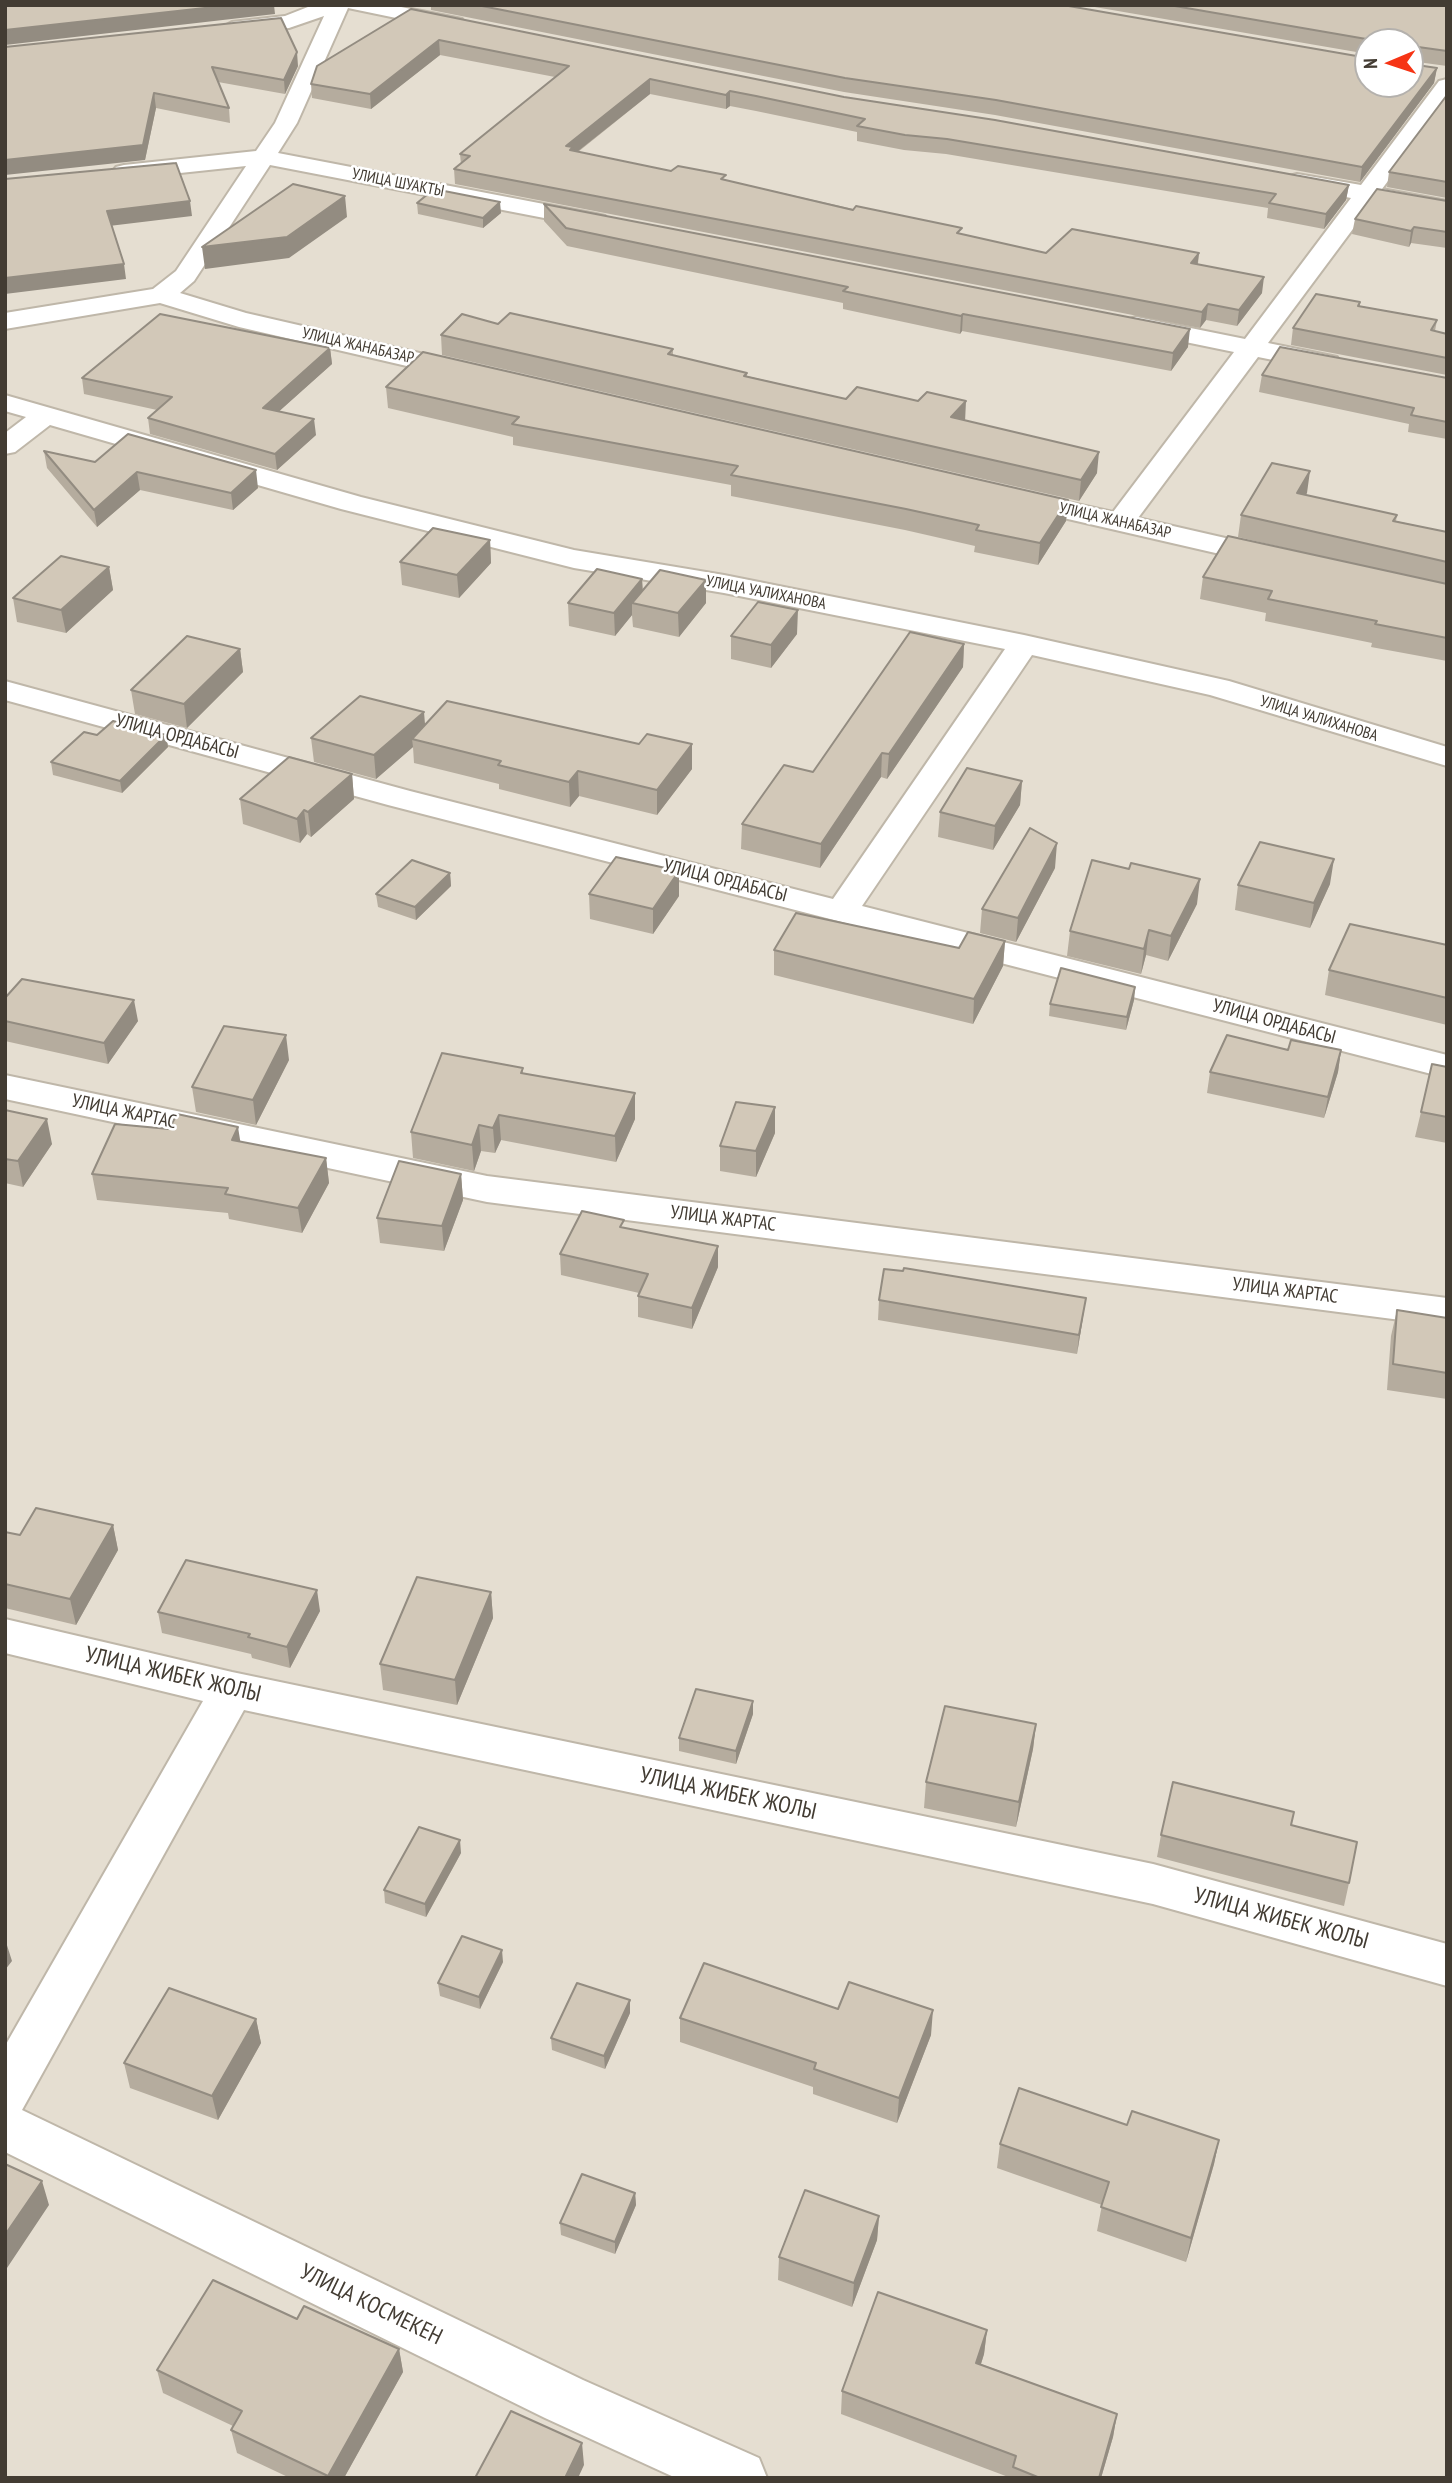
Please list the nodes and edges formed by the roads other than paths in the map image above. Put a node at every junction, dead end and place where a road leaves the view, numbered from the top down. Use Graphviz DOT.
graph roads {
  1 [pos="332,5"];
  2 [pos="339,5"];
  3 [pos="357,5"];
  4 [pos="479,29"];
  5 [pos="208,31"];
  6 [pos="1443,79"];
  7 [pos="264,157"];
  8 [pos="100,174"];
  9 [pos="1270,176"];
  10 [pos="1367,193"];
  11 [pos="1447,208"];
  12 [pos="620,226"];
  13 [pos="160,295"];
  14 [pos="5,321"];
  15 [pos="1115,321"];
  16 [pos="1252,347"];
  17 [pos="1356,368"];
  18 [pos="497,379"];
  19 [pos="5,402"];
  20 [pos="47,414"];
  21 [pos="5,446"];
  22 [pos="998,494"];
  23 [pos="1120,523"];
  24 [pos="1297,563"];
  25 [pos="1024,644"];
  26 [pos="5,690"];
  27 [pos="1447,757"];
  28 [pos="842,910"];
  29 [pos="1447,1067"];
  30 [pos="5,1087"];
  31 [pos="1447,1312"];
  32 [pos="5,1636"];
  33 [pos="232,1689"];
  34 [pos="1447,1965"];
  35 [pos="5,2094"];
  36 [pos="5,2127"];
  37 [pos="739,2478"];
  1 -- 5 [label="street"];
  2 -- 7 [label="street"];
  3 -- 4 [label="street"];
  6 -- 10 [label="street"];
  7 -- 8 [label="street, УЛИЦА ШУАКТЫ"];
  7 -- 12 [label="street, УЛИЦА ШУАКТЫ"];
  7 -- 13 [label="street"];
  9 -- 10 [label="street"];
  10 -- 11 [label="street"];
  10 -- 16 [label="street"];
  13 -- 14 [label="street, УЛИЦА ЖАНАБАЗАР"];
  13 -- 18 [label="street, УЛИЦА ЖАНАБАЗАР"];
  15 -- 16 [label="street"];
  16 -- 17 [label="street"];
  16 -- 23 [label="street"];
  19 -- 20 [label="street, УЛИЦА УАЛИХАНОВА"];
  20 -- 21 [label="street"];
  20 -- 25 [label="street, УЛИЦА УАЛИХАНОВА"];
  22 -- 23 [label="street, УЛИЦА ЖАНАБАЗАР"];
  23 -- 24 [label="street, УЛИЦА ЖАНАБАЗАР"];
  25 -- 27 [label="street, УЛИЦА УАЛИХАНОВА"];
  25 -- 28 [label="street"];
  26 -- 28 [label="street, УЛИЦА ОРДАБАСЫ"];
  28 -- 29 [label="street, УЛИЦА ОРДАБАСЫ"];
  30 -- 31 [label="street, УЛИЦА ЖАРТАС"];
  32 -- 33 [label="street, УЛИЦА ЖИБЕК ЖОЛЫ"];
  33 -- 34 [label="street, УЛИЦА ЖИБЕК ЖОЛЫ"];
  33 -- 35 [label="street"];
  36 -- 37 [label="street, УЛИЦА КОСМЕКЕН"];
}
